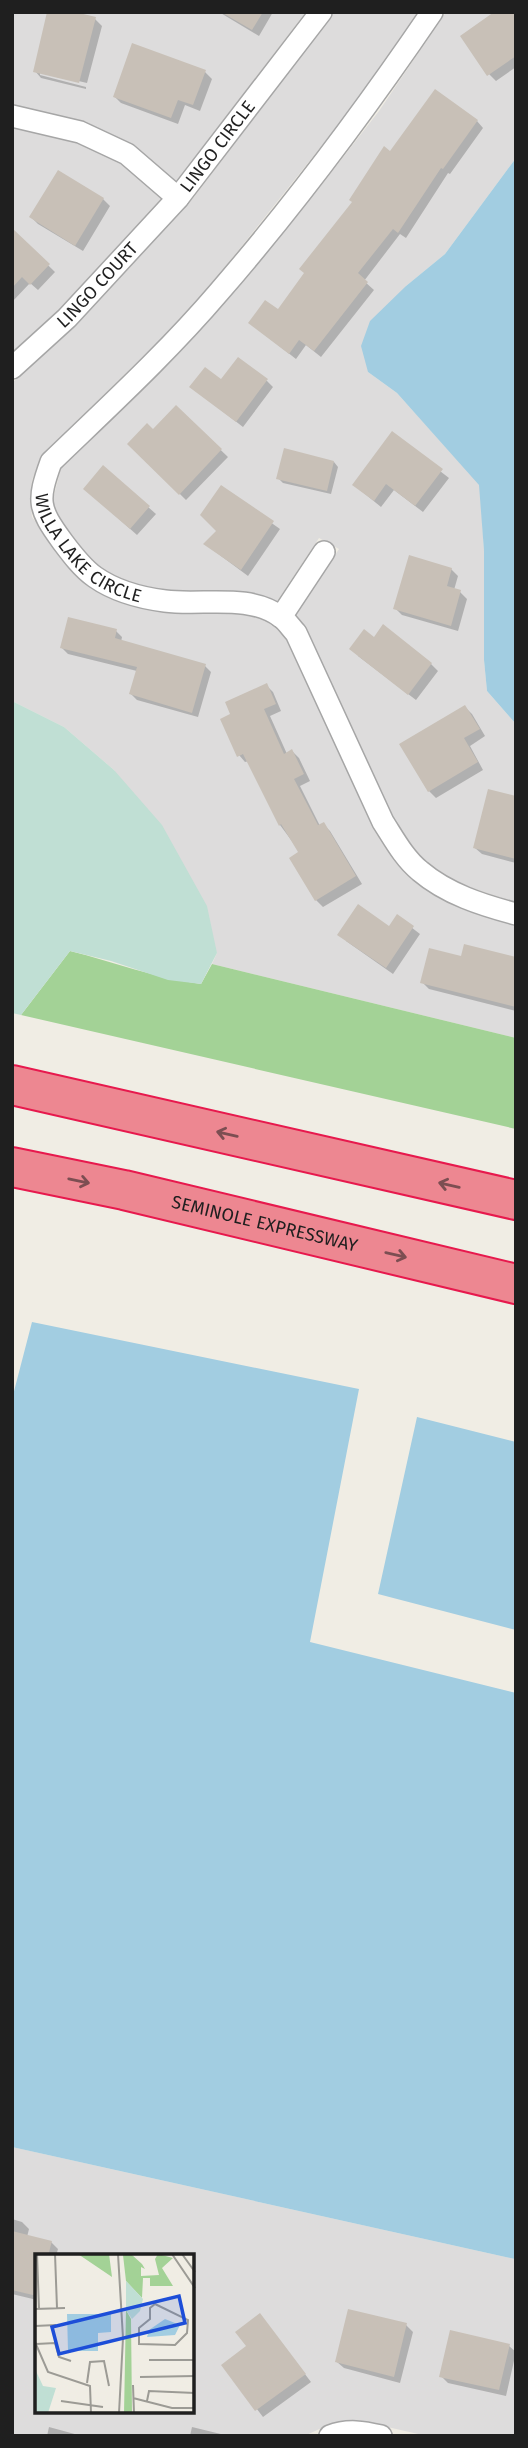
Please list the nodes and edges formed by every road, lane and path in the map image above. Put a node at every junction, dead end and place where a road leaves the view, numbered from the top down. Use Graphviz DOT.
graph roads {
  1 [pos="320,12"];
  2 [pos="432,12"];
  3 [pos="12,116"];
  4 [pos="178,198"];
  5 [pos="12,368"];
  6 [pos="324,552"];
  7 [pos="281,617"];
  8 [pos="516,914"];
  9 [pos="12,1085"];
  10 [pos="12,1167"];
  11 [pos="516,1200"];
  12 [pos="516,1284"];
  13 [pos="330,2436"];
  14 [pos="381,2436"];
  1 -- 4 [label="street, LINGO CIRCLE"];
  2 -- 7 [label="street, WILLA LAKE CIRCLE"];
  3 -- 4 [label="street, LINGO CIRCLE"];
  4 -- 5 [label="street, LINGO COURT"];
  6 -- 7 [label="street"];
  7 -- 8 [label="street"];
  11 -- 9 [label="highway, one-way"];
  10 -- 12 [label="highway, SEMINOLE EXPRESSWAY, one-way"];
  13 -- 14 [label="street"];
}
